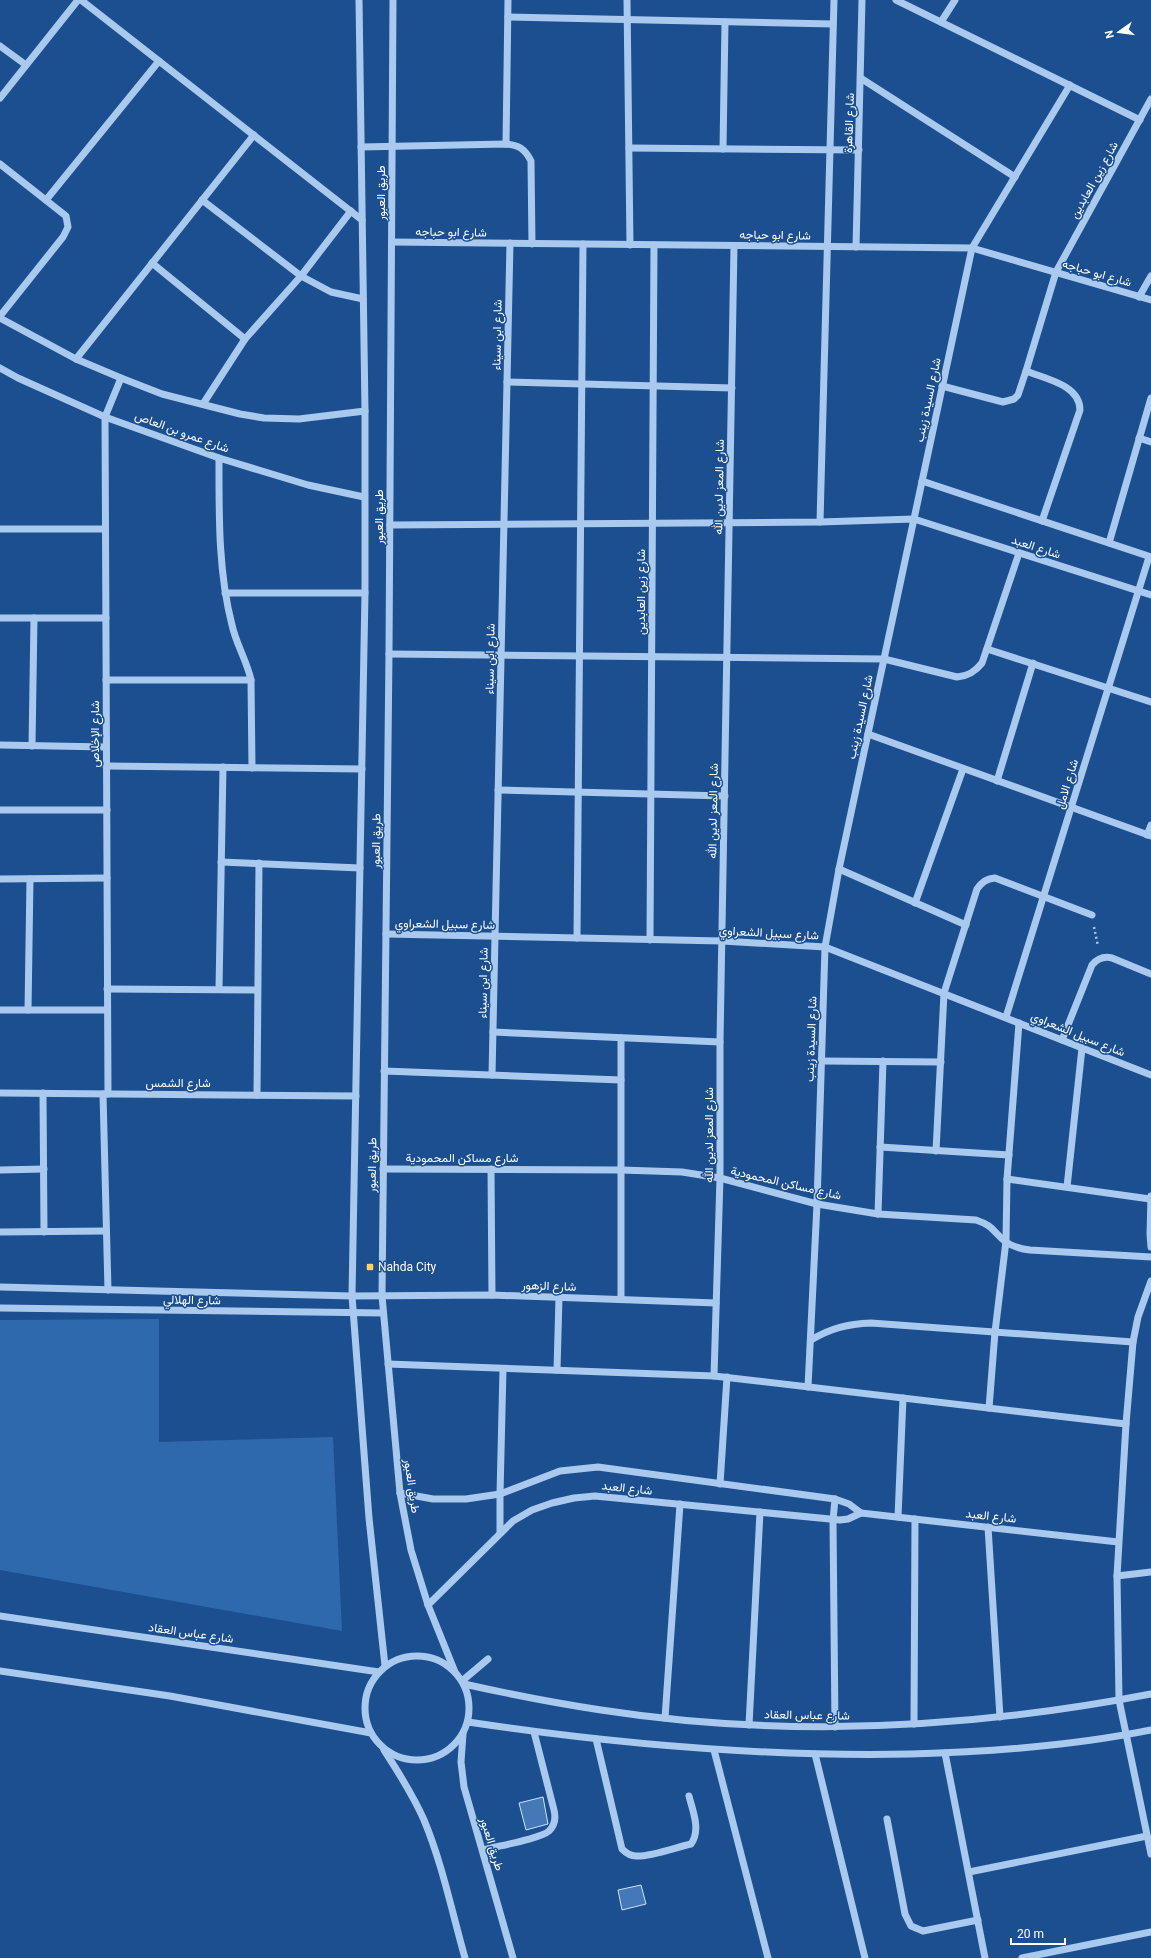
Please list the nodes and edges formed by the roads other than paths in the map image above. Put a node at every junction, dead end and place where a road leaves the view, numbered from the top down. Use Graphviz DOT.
graph roads {
  1 [pos="78,0"];
  2 [pos="82,0"];
  3 [pos="359,0"];
  4 [pos="393,0"];
  5 [pos="508,0"];
  6 [pos="627,0"];
  7 [pos="834,0"];
  8 [pos="862,0"];
  9 [pos="896,0"];
  10 [pos="955,0"];
  11 [pos="508,17"];
  12 [pos="627,20"];
  13 [pos="725,22"];
  14 [pos="941,22"];
  15 [pos="833,24"];
  16 [pos="0,46"];
  17 [pos="159,61"];
  18 [pos="26,65"];
  19 [pos="862,79"];
  20 [pos="1070,85"];
  21 [pos="0,98"];
  22 [pos="1151,99"];
  23 [pos="1140,120"];
  24 [pos="254,135"];
  25 [pos="506,144"];
  26 [pos="361,147"];
  27 [pos="392,147"];
  28 [pos="629,148"];
  29 [pos="723,149"];
  30 [pos="830,150"];
  31 [pos="859,150"];
  32 [pos="0,164"];
  33 [pos="1015,177"];
  34 [pos="46,200"];
  35 [pos="202,200"];
  36 [pos="351,211"];
  37 [pos="362,220"];
  38 [pos="392,242"];
  39 [pos="510,243"];
  40 [pos="532,244"];
  41 [pos="583,244"];
  42 [pos="630,245"];
  43 [pos="654,245"];
  44 [pos="734,246"];
  45 [pos="827,246"];
  46 [pos="856,247"];
  47 [pos="972,248"];
  48 [pos="152,263"];
  49 [pos="1056,272"];
  50 [pos="301,276"];
  51 [pos="1151,276"];
  52 [pos="1139,297"];
  53 [pos="363,299"];
  54 [pos="1151,300"];
  55 [pos="0,317"];
  56 [pos="245,339"];
  57 [pos="76,359"];
  58 [pos="0,368"];
  59 [pos="1026,371"];
  60 [pos="122,378"];
  61 [pos="507,382"];
  62 [pos="582,384"];
  63 [pos="653,386"];
  64 [pos="942,386"];
  65 [pos="732,388"];
  66 [pos="1151,398"];
  67 [pos="203,404"];
  68 [pos="365,411"];
  69 [pos="105,417"];
  70 [pos="1139,438"];
  71 [pos="1151,442"];
  72 [pos="219,458"];
  73 [pos="922,482"];
  74 [pos="364,497"];
  75 [pos="914,519"];
  76 [pos="1042,521"];
  77 [pos="729,522"];
  78 [pos="820,522"];
  79 [pos="652,523"];
  80 [pos="580,524"];
  81 [pos="390,525"];
  82 [pos="504,525"];
  83 [pos="0,528"];
  84 [pos="105,529"];
  85 [pos="1109,543"];
  86 [pos="1019,553"];
  87 [pos="1150,557"];
  88 [pos="1139,591"];
  89 [pos="225,593"];
  90 [pos="365,593"];
  91 [pos="1151,595"];
  92 [pos="0,618"];
  93 [pos="34,618"];
  94 [pos="106,618"];
  95 [pos="987,649"];
  96 [pos="389,654"];
  97 [pos="501,655"];
  98 [pos="580,656"];
  99 [pos="652,657"];
  100 [pos="727,657"];
  101 [pos="884,659"];
  102 [pos="1033,664"];
  103 [pos="106,680"];
  104 [pos="251,680"];
  105 [pos="1109,687"];
  106 [pos="1151,702"];
  107 [pos="868,734"];
  108 [pos="0,745"];
  109 [pos="32,746"];
  110 [pos="106,747"];
  111 [pos="106,766"];
  112 [pos="223,767"];
  113 [pos="252,768"];
  114 [pos="362,769"];
  115 [pos="963,769"];
  116 [pos="997,781"];
  117 [pos="498,790"];
  118 [pos="579,792"];
  119 [pos="651,794"];
  120 [pos="725,796"];
  121 [pos="1071,808"];
  122 [pos="0,810"];
  123 [pos="107,810"];
  124 [pos="1151,825"];
  125 [pos="1149,836"];
  126 [pos="221,862"];
  127 [pos="259,863"];
  128 [pos="360,868"];
  129 [pos="839,869"];
  130 [pos="107,878"];
  131 [pos="0,879"];
  132 [pos="30,879"];
  133 [pos="1043,896"];
  134 [pos="916,903"];
  135 [pos="1092,915"];
  136 [pos="966,925"];
  137 [pos="386,934"];
  138 [pos="495,936"];
  139 [pos="577,938"];
  140 [pos="650,940"];
  141 [pos="722,942"];
  142 [pos="825,946"];
  143 [pos="1150,972"];
  144 [pos="107,989"];
  145 [pos="219,990"];
  146 [pos="257,990"];
  147 [pos="944,993"];
  148 [pos="0,1010"];
  149 [pos="28,1010"];
  150 [pos="107,1010"];
  151 [pos="1006,1017"];
  152 [pos="1019,1023"];
  153 [pos="493,1032"];
  154 [pos="621,1038"];
  155 [pos="1062,1040"];
  156 [pos="720,1042"];
  157 [pos="1082,1048"];
  158 [pos="821,1061"];
  159 [pos="883,1061"];
  160 [pos="941,1062"];
  161 [pos="384,1070"];
  162 [pos="492,1075"];
  163 [pos="1151,1075"];
  164 [pos="621,1080"];
  165 [pos="0,1093"];
  166 [pos="43,1093"];
  167 [pos="106,1094"];
  168 [pos="257,1095"];
  169 [pos="356,1096"];
  170 [pos="880,1148"];
  171 [pos="936,1151"];
  172 [pos="1009,1155"];
  173 [pos="44,1169"];
  174 [pos="383,1169"];
  175 [pos="492,1169"];
  176 [pos="0,1170"];
  177 [pos="621,1170"];
  178 [pos="720,1178"];
  179 [pos="1007,1179"];
  180 [pos="1067,1187"];
  181 [pos="1151,1197"];
  182 [pos="817,1204"];
  183 [pos="878,1214"];
  184 [pos="106,1231"];
  185 [pos="0,1232"];
  186 [pos="44,1232"];
  187 [pos="1006,1241"];
  188 [pos="1151,1246"];
  189 [pos="1151,1256"];
  190 [pos="1151,1281"];
  191 [pos="0,1287"];
  192 [pos="108,1290"];
  193 [pos="492,1295"];
  194 [pos="352,1296"];
  195 [pos="382,1296"];
  196 [pos="559,1297"];
  197 [pos="621,1299"];
  198 [pos="716,1303"];
  199 [pos="0,1308"];
  200 [pos="352,1313"];
  201 [pos="383,1314"];
  202 [pos="995,1332"];
  203 [pos="811,1340"];
  204 [pos="1134,1342"];
  205 [pos="388,1364"];
  206 [pos="503,1368"];
  207 [pos="557,1370"];
  208 [pos="714,1376"];
  209 [pos="728,1377"];
  210 [pos="808,1387"];
  211 [pos="903,1398"];
  212 [pos="989,1408"];
  213 [pos="1126,1424"];
  214 [pos="720,1484"];
  215 [pos="400,1494"];
  216 [pos="500,1494"];
  217 [pos="835,1499"];
  218 [pos="680,1504"];
  219 [pos="760,1512"];
  220 [pos="861,1512"];
  221 [pos="898,1517"];
  222 [pos="915,1519"];
  223 [pos="833,1520"];
  224 [pos="988,1527"];
  225 [pos="500,1533"];
  226 [pos="1118,1542"];
  227 [pos="1151,1572"];
  228 [pos="1117,1576"];
  229 [pos="428,1605"];
  230 [pos="0,1616"];
  231 [pos="488,1659"];
  232 [pos="384,1666"];
  233 [pos="0,1671"];
  234 [pos="379,1672"];
  235 [pos="455,1672"];
  236 [pos="463,1682"];
  237 [pos="1151,1694"];
  238 [pos="1119,1700"];
  239 [pos="1000,1717"];
  240 [pos="665,1718"];
  241 [pos="468,1722"];
  242 [pos="914,1724"];
  243 [pos="749,1725"];
  244 [pos="835,1727"];
  245 [pos="1151,1730"];
  246 [pos="534,1732"];
  247 [pos="371,1733"];
  248 [pos="463,1734"];
  249 [pos="1126,1735"];
  250 [pos="596,1739"];
  251 [pos="383,1748"];
  252 [pos="714,1750"];
  253 [pos="946,1753"];
  254 [pos="815,1754"];
  255 [pos="689,1796"];
  256 [pos="887,1819"];
  257 [pos="1147,1836"];
  258 [pos="483,1850"];
  259 [pos="1151,1854"];
  260 [pos="969,1872"];
  261 [pos="978,1920"];
  262 [pos="1151,1932"];
  263 [pos="465,1958"];
  264 [pos="513,1958"];
  265 [pos="768,1958"];
  266 [pos="865,1958"];
  267 [pos="985,1958"];
  268 [pos="1022,1958"];
  1 -- 18 [label="street"];
  2 -- 17 [label="street"];
  3 -- 26 [label="street, طريق العبور"];
  4 -- 27 [label="street, طريق العبور"];
  5 -- 11 [label="street"];
  6 -- 12 [label="street"];
  7 -- 15 [label="street, شارع القاهرة"];
  8 -- 19 [label="street, شارع القاهرة"];
  9 -- 14 [label="street"];
  10 -- 14 [label="street"];
  11 -- 12 [label="street"];
  11 -- 25 [label="street"];
  12 -- 13 [label="street"];
  12 -- 28 [label="street"];
  13 -- 15 [label="street"];
  13 -- 29 [label="street"];
  14 -- 20 [label="street"];
  15 -- 30 [label="street, شارع القاهرة"];
  16 -- 18 [label="street"];
  17 -- 24 [label="street"];
  17 -- 34 [label="street"];
  18 -- 21 [label="street"];
  19 -- 31 [label="street, شارع القاهرة"];
  19 -- 33 [label="street"];
  20 -- 23 [label="street"];
  20 -- 33 [label="street, شارع السيدة زينب"];
  22 -- 23 [label="street, شارع زين العابدين"];
  23 -- 49 [label="street, شارع زين العابدين"];
  24 -- 35 [label="street"];
  24 -- 36 [label="street"];
  25 -- 27 [label="street"];
  25 -- 40 [label="street"];
  26 -- 27 [label="street"];
  26 -- 37 [label="street, طريق العبور"];
  27 -- 38 [label="street, طريق العبور"];
  28 -- 29 [label="street"];
  28 -- 42 [label="street"];
  29 -- 30 [label="street"];
  30 -- 31 [label="street"];
  30 -- 45 [label="street, شارع القاهرة"];
  31 -- 46 [label="street, شارع القاهرة"];
  32 -- 34 [label="street"];
  33 -- 47 [label="street, شارع السيدة زينب"];
  34 -- 55 [label="street"];
  35 -- 48 [label="street"];
  35 -- 50 [label="street"];
  36 -- 37 [label="street"];
  36 -- 50 [label="street"];
  37 -- 53 [label="street, طريق العبور"];
  38 -- 39 [label="street, شارع ابو حباجه"];
  38 -- 81 [label="street, طريق العبور"];
  39 -- 40 [label="street, شارع ابو حباجه"];
  39 -- 61 [label="street, شارع ابن سيناء"];
  40 -- 41 [label="street, شارع ابو حباجه"];
  41 -- 42 [label="street, شارع ابو حباجه"];
  41 -- 62 [label="street"];
  42 -- 43 [label="street, شارع ابو حباجه"];
  43 -- 44 [label="street, شارع ابو حباجه"];
  43 -- 63 [label="street, شارع زين العابدين"];
  44 -- 45 [label="street, شارع ابو حباجه"];
  44 -- 65 [label="street, شارع المعز لدين الله"];
  45 -- 46 [label="street, شارع ابو حباجه"];
  45 -- 78 [label="street, شارع القاهرة"];
  46 -- 47 [label="street, شارع ابو حباجه"];
  47 -- 49 [label="street, شارع ابو حباجه"];
  47 -- 64 [label="street, شارع السيدة زينب"];
  48 -- 56 [label="street"];
  48 -- 57 [label="street"];
  49 -- 52 [label="street, شارع ابو حباجه"];
  49 -- 59 [label="street, شارع زين العابدين"];
  50 -- 53 [label="street"];
  50 -- 56 [label="street"];
  51 -- 52 [label="street"];
  52 -- 54 [label="street, شارع ابو حباجه"];
  53 -- 68 [label="street, طريق العبور"];
  55 -- 57 [label="street"];
  56 -- 67 [label="street"];
  57 -- 60 [label="street"];
  58 -- 69 [label="street, شارع عمرو بن العاص"];
  59 -- 64 [label="street, شارع زين العابدين"];
  59 -- 76 [label="street"];
  60 -- 67 [label="street"];
  60 -- 69 [label="street, شارع الإخلاص"];
  61 -- 62 [label="street"];
  61 -- 82 [label="street, شارع ابن سيناء"];
  62 -- 63 [label="street"];
  62 -- 80 [label="street"];
  63 -- 65 [label="street"];
  63 -- 79 [label="street, شارع زين العابدين"];
  64 -- 73 [label="street, شارع السيدة زينب"];
  65 -- 77 [label="street, شارع المعز لدين الله"];
  66 -- 70 [label="street"];
  67 -- 68 [label="street"];
  68 -- 74 [label="street, طريق العبور"];
  69 -- 72 [label="street, شارع عمرو بن العاص"];
  69 -- 84 [label="street, شارع الإخلاص"];
  70 -- 71 [label="street"];
  70 -- 85 [label="street"];
  72 -- 74 [label="street, شارع عمرو بن العاص"];
  72 -- 89 [label="street"];
  73 -- 75 [label="street, شارع السيدة زينب"];
  73 -- 76 [label="street"];
  74 -- 90 [label="street, طريق العبور"];
  75 -- 78 [label="street, شارع العبد"];
  75 -- 86 [label="street, شارع العبد"];
  75 -- 101 [label="street, شارع السيدة زينب"];
  76 -- 85 [label="street"];
  77 -- 78 [label="street, شارع العبد"];
  77 -- 79 [label="street, شارع العبد"];
  77 -- 100 [label="street, شارع المعز لدين الله"];
  79 -- 80 [label="street, شارع العبد"];
  79 -- 99 [label="street, شارع زين العابدين"];
  80 -- 82 [label="street, شارع العبد"];
  80 -- 98 [label="street"];
  81 -- 82 [label="street, شارع العبد"];
  81 -- 96 [label="street, طريق العبور"];
  82 -- 97 [label="street, شارع ابن سيناء"];
  83 -- 84 [label="street"];
  84 -- 94 [label="street, شارع الإخلاص"];
  85 -- 87 [label="street"];
  86 -- 88 [label="street, شارع العبد"];
  86 -- 95 [label="street"];
  87 -- 88 [label="street, شارع الامل"];
  88 -- 91 [label="street, شارع العبد"];
  88 -- 105 [label="street, شارع الامل"];
  89 -- 90 [label="street"];
  89 -- 104 [label="street"];
  90 -- 114 [label="street, طريق العبور"];
  92 -- 93 [label="street"];
  93 -- 94 [label="street"];
  93 -- 109 [label="street"];
  94 -- 103 [label="street, شارع الإخلاص"];
  95 -- 101 [label="street"];
  95 -- 102 [label="street"];
  96 -- 97 [label="street"];
  96 -- 137 [label="street, طريق العبور"];
  97 -- 98 [label="street"];
  97 -- 117 [label="street, شارع ابن سيناء"];
  98 -- 99 [label="street"];
  98 -- 118 [label="street"];
  99 -- 100 [label="street"];
  99 -- 119 [label="street, شارع زين العابدين"];
  100 -- 101 [label="street"];
  100 -- 120 [label="street, شارع المعز لدين الله"];
  101 -- 107 [label="street, شارع السيدة زينب"];
  102 -- 105 [label="street"];
  102 -- 116 [label="street"];
  103 -- 104 [label="street"];
  103 -- 110 [label="street, شارع الإخلاص"];
  104 -- 113 [label="street"];
  105 -- 106 [label="street"];
  105 -- 121 [label="street, شارع الامل"];
  107 -- 115 [label="street"];
  107 -- 129 [label="street, شارع السيدة زينب"];
  108 -- 109 [label="street"];
  109 -- 110 [label="street"];
  110 -- 111 [label="street, شارع الإخلاص"];
  111 -- 112 [label="street"];
  111 -- 123 [label="street, شارع الإخلاص"];
  112 -- 113 [label="street"];
  112 -- 126 [label="street"];
  113 -- 114 [label="street"];
  114 -- 128 [label="street, طريق العبور"];
  115 -- 116 [label="street"];
  115 -- 134 [label="street"];
  116 -- 121 [label="street"];
  117 -- 118 [label="street"];
  117 -- 138 [label="street, شارع ابن سيناء"];
  118 -- 119 [label="street"];
  118 -- 139 [label="street"];
  119 -- 120 [label="street"];
  119 -- 140 [label="street, شارع زين العابدين"];
  120 -- 141 [label="street, شارع المعز لدين الله"];
  121 -- 125 [label="street"];
  121 -- 133 [label="street, شارع الامل"];
  122 -- 123 [label="street"];
  123 -- 130 [label="street, شارع الإخلاص"];
  124 -- 125 [label="street"];
  126 -- 127 [label="street"];
  126 -- 145 [label="street"];
  127 -- 128 [label="street"];
  127 -- 146 [label="street"];
  128 -- 169 [label="street, طريق العبور"];
  129 -- 134 [label="street"];
  129 -- 142 [label="street, شارع السيدة زينب"];
  130 -- 132 [label="street"];
  130 -- 144 [label="street, شارع الإخلاص"];
  131 -- 132 [label="street"];
  132 -- 149 [label="street"];
  133 -- 135 [label="street"];
  133 -- 136 [label="street"];
  133 -- 151 [label="street, شارع الامل"];
  134 -- 136 [label="street"];
  136 -- 147 [label="street"];
  137 -- 138 [label="street, شارع سبيل الشعراوي"];
  137 -- 161 [label="street, طريق العبور"];
  138 -- 139 [label="street, شارع سبيل الشعراوي"];
  138 -- 153 [label="street, شارع ابن سيناء"];
  139 -- 140 [label="street, شارع سبيل الشعراوي"];
  140 -- 141 [label="street, شارع سبيل الشعراوي"];
  141 -- 142 [label="street, شارع سبيل الشعراوي"];
  141 -- 156 [label="street, شارع المعز لدين الله"];
  142 -- 147 [label="street, شارع سبيل الشعراوي"];
  142 -- 158 [label="street, شارع السيدة زينب"];
  143 -- 155 [label="street"];
  144 -- 145 [label="street"];
  144 -- 150 [label="street, شارع الإخلاص"];
  145 -- 146 [label="street"];
  146 -- 168 [label="street"];
  147 -- 151 [label="street, شارع سبيل الشعراوي"];
  147 -- 160 [label="street"];
  148 -- 149 [label="street"];
  149 -- 150 [label="street"];
  150 -- 167 [label="street, شارع الإخلاص"];
  151 -- 152 [label="street, شارع سبيل الشعراوي"];
  152 -- 155 [label="street, شارع سبيل الشعراوي"];
  152 -- 172 [label="street"];
  153 -- 154 [label="street"];
  153 -- 162 [label="street, شارع ابن سيناء"];
  154 -- 156 [label="street"];
  154 -- 164 [label="street"];
  155 -- 157 [label="street, شارع سبيل الشعراوي"];
  156 -- 178 [label="street, شارع المعز لدين الله"];
  157 -- 163 [label="street, شارع سبيل الشعراوي"];
  157 -- 180 [label="street"];
  158 -- 159 [label="street"];
  158 -- 182 [label="street, شارع السيدة زينب"];
  159 -- 160 [label="street"];
  159 -- 170 [label="street"];
  160 -- 171 [label="street"];
  161 -- 162 [label="street"];
  161 -- 174 [label="street, طريق العبور"];
  162 -- 164 [label="street"];
  164 -- 177 [label="street"];
  165 -- 166 [label="street, شارع الشمس"];
  166 -- 167 [label="street, شارع الشمس"];
  166 -- 173 [label="street"];
  167 -- 168 [label="street, شارع الشمس"];
  167 -- 184 [label="street, شارع الإخلاص"];
  168 -- 169 [label="street, شارع الشمس"];
  169 -- 194 [label="street, طريق العبور"];
  170 -- 171 [label="street"];
  170 -- 183 [label="street"];
  171 -- 172 [label="street"];
  172 -- 179 [label="street"];
  173 -- 176 [label="street"];
  173 -- 186 [label="street"];
  174 -- 175 [label="street, شارع مساكن المحمودية"];
  174 -- 195 [label="street, طريق العبور"];
  175 -- 177 [label="street, شارع مساكن المحمودية"];
  175 -- 193 [label="street"];
  177 -- 178 [label="street, شارع مساكن المحمودية"];
  177 -- 197 [label="street"];
  178 -- 182 [label="street, شارع مساكن المحمودية"];
  178 -- 198 [label="street, شارع المعز لدين الله"];
  179 -- 180 [label="street"];
  179 -- 187 [label="street"];
  180 -- 181 [label="street"];
  181 -- 188 [label="street"];
  182 -- 183 [label="street, شارع مساكن المحمودية"];
  182 -- 203 [label="street, شارع السيدة زينب"];
  183 -- 187 [label="street, شارع مساكن المحمودية"];
  184 -- 186 [label="street"];
  184 -- 192 [label="street, شارع الإخلاص"];
  185 -- 186 [label="street"];
  187 -- 189 [label="street, شارع مساكن المحمودية"];
  187 -- 202 [label="street"];
  190 -- 204 [label="street"];
  191 -- 192 [label="street, شارع الهلالي"];
  192 -- 194 [label="street, شارع الهلالي"];
  193 -- 195 [label="street, شارع الزهور"];
  193 -- 196 [label="street, شارع الزهور"];
  194 -- 195 [label="street, شارع الهلالي"];
  194 -- 200 [label="street, طريق العبور"];
  195 -- 201 [label="street, طريق العبور"];
  196 -- 197 [label="street, شارع الزهور"];
  196 -- 207 [label="street"];
  197 -- 198 [label="street, شارع الزهور"];
  198 -- 208 [label="street, شارع المعز لدين الله"];
  199 -- 200 [label="street, شارع الهلالي"];
  200 -- 201 [label="street, شارع الهلالي"];
  200 -- 232 [label="street, طريق العبور"];
  201 -- 205 [label="street, طريق العبور"];
  202 -- 203 [label="street"];
  202 -- 204 [label="street"];
  202 -- 212 [label="street"];
  203 -- 210 [label="street, شارع السيدة زينب"];
  204 -- 213 [label="street"];
  205 -- 206 [label="street"];
  205 -- 215 [label="street, طريق العبور"];
  206 -- 207 [label="street"];
  206 -- 216 [label="street"];
  207 -- 208 [label="street"];
  208 -- 209 [label="street"];
  209 -- 210 [label="street"];
  209 -- 214 [label="street"];
  210 -- 211 [label="street"];
  211 -- 212 [label="street"];
  211 -- 221 [label="street"];
  212 -- 213 [label="street"];
  213 -- 226 [label="street"];
  214 -- 216 [label="street, شارع العبد"];
  214 -- 217 [label="street, شارع العبد"];
  215 -- 216 [label="street, شارع العبد"];
  215 -- 229 [label="street, طريق العبور"];
  216 -- 225 [label="street"];
  217 -- 220 [label="street, شارع العبد"];
  217 -- 223 [label="street"];
  218 -- 219 [label="street, شارع العبد"];
  218 -- 225 [label="street, شارع العبد"];
  218 -- 240 [label="street"];
  219 -- 223 [label="street, شارع العبد"];
  219 -- 243 [label="street"];
  220 -- 221 [label="street, شارع العبد"];
  220 -- 223 [label="street, شارع العبد"];
  221 -- 222 [label="street, شارع العبد"];
  222 -- 224 [label="street, شارع العبد"];
  222 -- 242 [label="street"];
  223 -- 244 [label="street"];
  224 -- 226 [label="street, شارع العبد"];
  224 -- 239 [label="street"];
  225 -- 229 [label="street, شارع العبد"];
  226 -- 228 [label="street"];
  227 -- 228 [label="street"];
  228 -- 238 [label="street"];
  229 -- 235 [label="street, طريق العبور"];
  230 -- 234 [label="street, شارع عباس العقاد"];
  231 -- 236 [label="street"];
  232 -- 234 [label="street"];
  232 -- 235 [label="street"];
  233 -- 247 [label="street"];
  234 -- 247 [label="street"];
  235 -- 236 [label="street"];
  236 -- 240 [label="street, شارع عباس العقاد"];
  236 -- 241 [label="street"];
  237 -- 238 [label="street, شارع عباس العقاد"];
  238 -- 239 [label="street, شارع عباس العقاد"];
  238 -- 249 [label="street"];
  239 -- 242 [label="street, شارع عباس العقاد"];
  240 -- 243 [label="street, شارع عباس العقاد"];
  241 -- 246 [label="street"];
  241 -- 248 [label="street"];
  242 -- 244 [label="street, شارع عباس العقاد"];
  243 -- 244 [label="street, شارع عباس العقاد"];
  245 -- 249 [label="street"];
  246 -- 250 [label="street"];
  246 -- 258 [label="street"];
  247 -- 251 [label="street"];
  248 -- 251 [label="street"];
  248 -- 258 [label="street, طريق العبور"];
  249 -- 253 [label="street"];
  249 -- 257 [label="street"];
  250 -- 252 [label="street"];
  250 -- 255 [label="street"];
  251 -- 263 [label="street"];
  252 -- 254 [label="street"];
  252 -- 265 [label="street"];
  253 -- 254 [label="street"];
  253 -- 260 [label="street"];
  254 -- 266 [label="street"];
  256 -- 261 [label="street"];
  257 -- 259 [label="street"];
  257 -- 260 [label="street"];
  258 -- 264 [label="street, طريق العبور"];
  260 -- 261 [label="street"];
  261 -- 267 [label="street"];
  262 -- 268 [label="street"];
}
